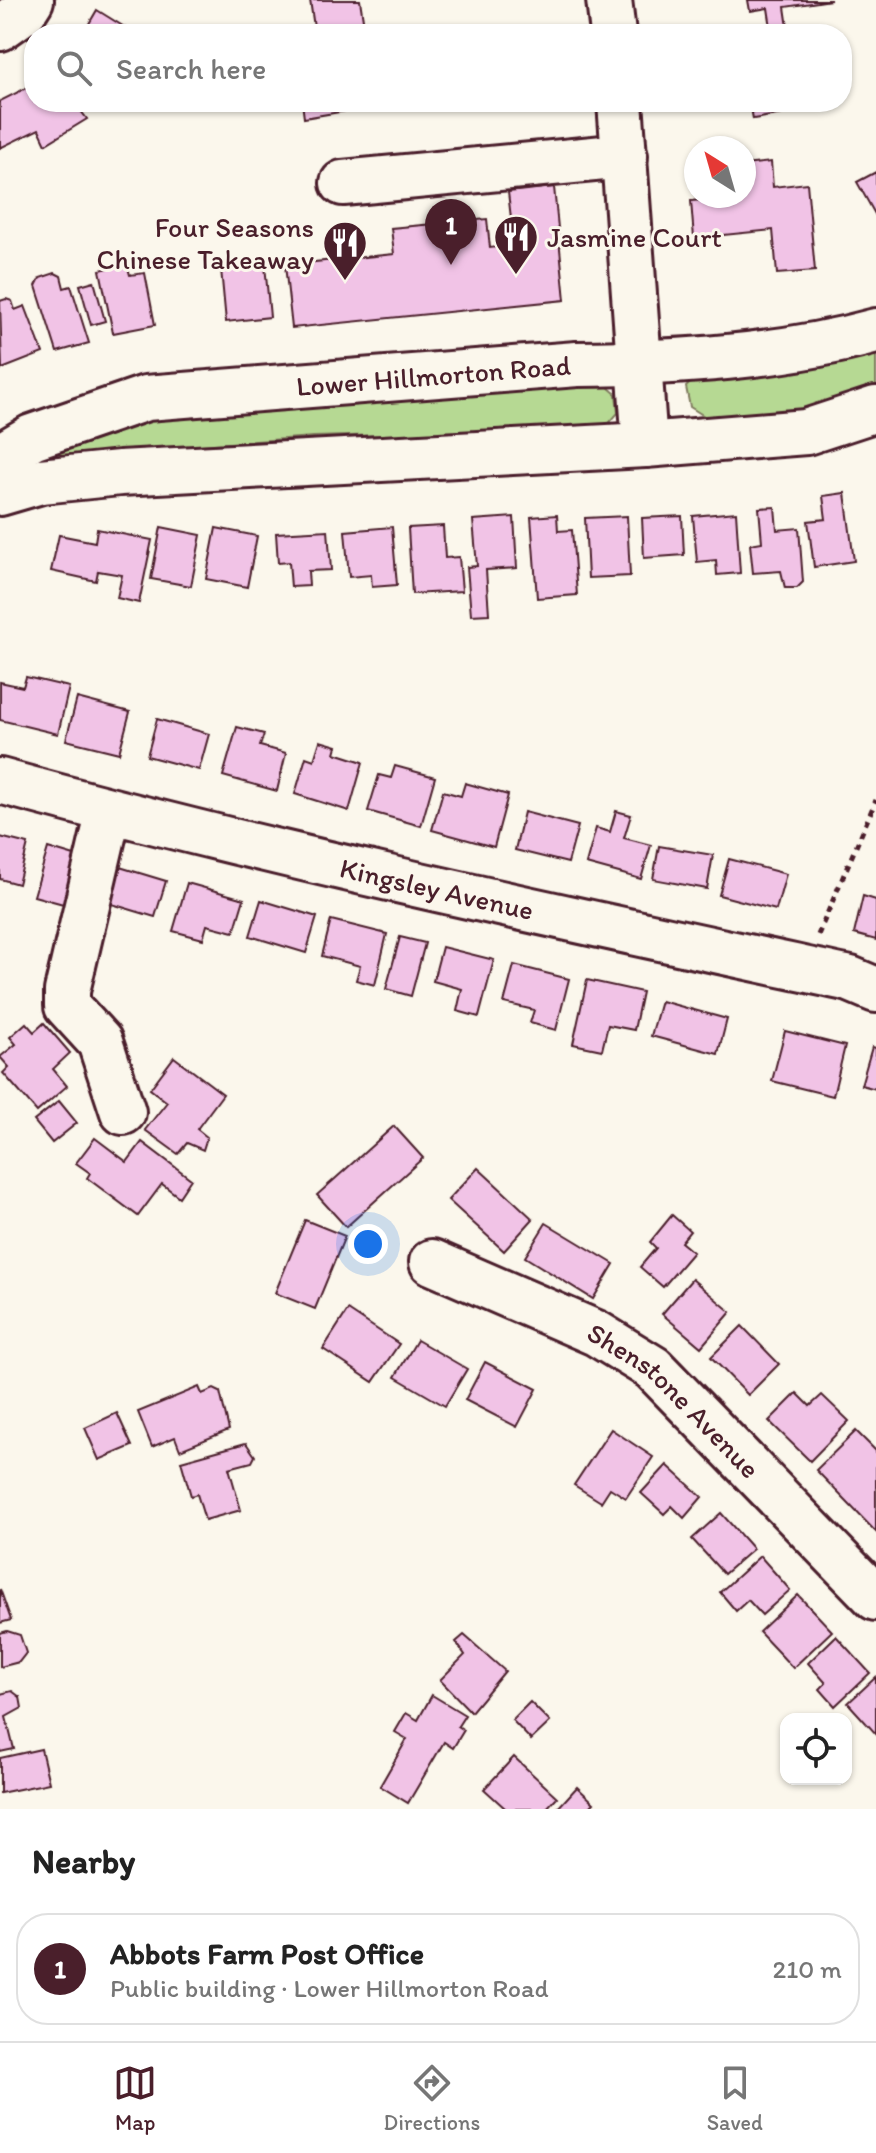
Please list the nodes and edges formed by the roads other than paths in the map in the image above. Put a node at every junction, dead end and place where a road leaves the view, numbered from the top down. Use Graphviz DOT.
graph roads {
  1 [pos="31,0"];
  2 [pos="609,0"];
  3 [pos="612,24"];
  4 [pos="0,28"];
  5 [pos="623,131"];
  6 [pos="343,183"];
  7 [pos="876,331"];
  8 [pos="639,363"];
  9 [pos="876,409"];
  10 [pos="645,445"];
  11 [pos="0,456"];
  12 [pos="0,493"];
  13 [pos="0,781"];
  14 [pos="109,811"];
  15 [pos="876,990"];
  16 [pos="123,1112"];
  17 [pos="432,1262"];
  18 [pos="876,1598"];
  1 -- 4 [label="street"];
  2 -- 3 [label="street"];
  5 -- 6 [label="street"];
  5 -- 8 [label="street"];
  7 -- 8 [label="street, Lower Hillmorton Road"];
  8 -- 10 [label="street"];
  8 -- 11 [label="street, Lower Hillmorton Road"];
  9 -- 10 [label="street"];
  10 -- 12 [label="street"];
  13 -- 14 [label="street, Kingsley Avenue"];
  14 -- 15 [label="street, Kingsley Avenue"];
  14 -- 16 [label="street"];
  17 -- 18 [label="street, Shenstone Avenue"];
}
